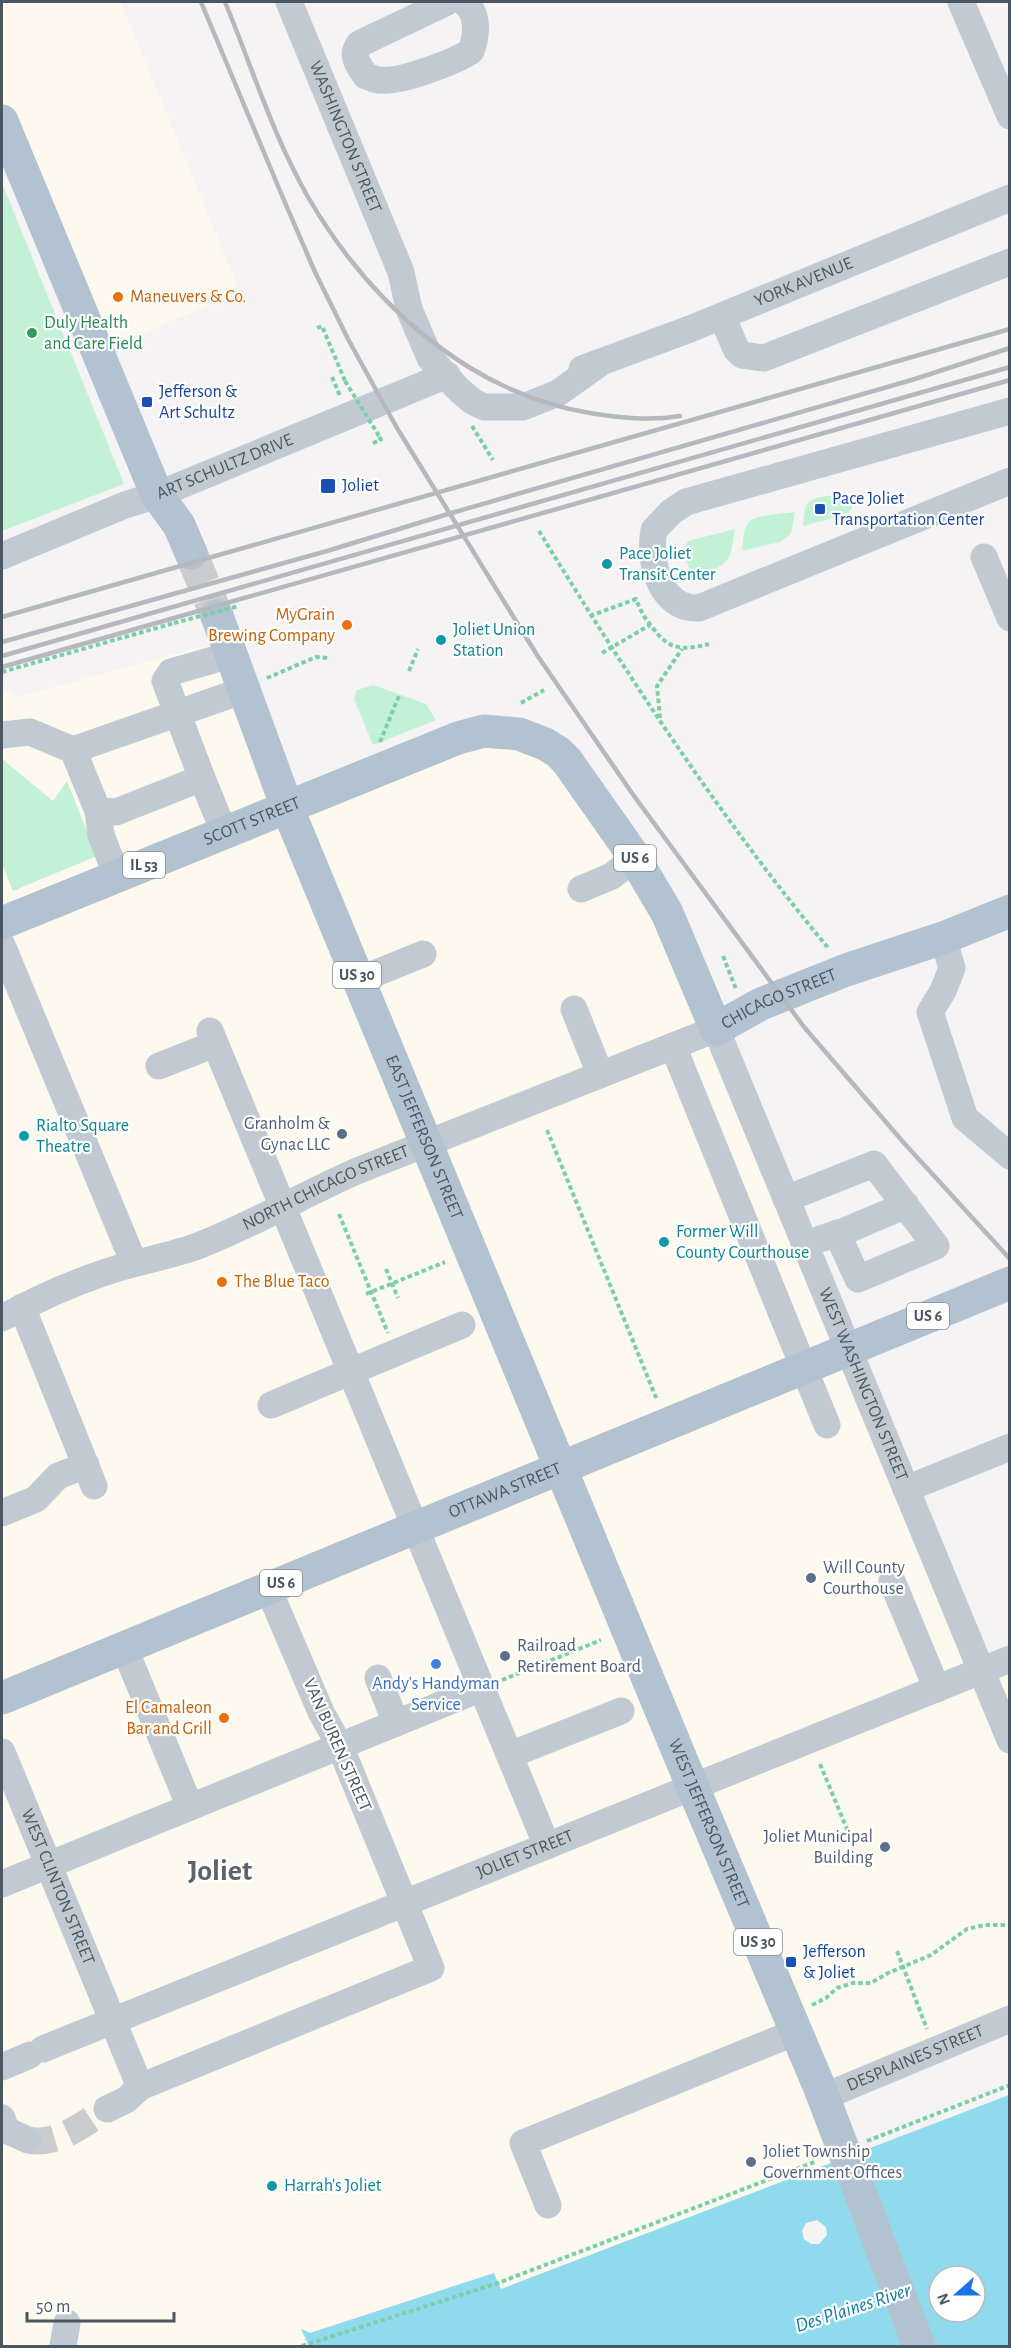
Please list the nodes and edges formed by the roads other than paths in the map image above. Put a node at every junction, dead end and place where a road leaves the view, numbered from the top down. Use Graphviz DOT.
graph roads {
  1 [pos="289,2"];
  2 [pos="447,2"];
  3 [pos="464,2"];
  4 [pos="961,2"];
  5 [pos="358,64"];
  6 [pos="321,79"];
  7 [pos="1010,116"];
  8 [pos="2,121"];
  9 [pos="1010,198"];
  10 [pos="1010,262"];
  11 [pos="722,316"];
  12 [pos="447,375"];
  13 [pos="1010,411"];
  14 [pos="1010,481"];
  15 [pos="157,495"];
  16 [pos="2,556"];
  17 [pos="180,556"];
  18 [pos="984,557"];
  19 [pos="1010,618"];
  20 [pos="213,660"];
  21 [pos="230,695"];
  22 [pos="177,712"];
  23 [pos="2,735"];
  24 [pos="73,750"];
  25 [pos="202,778"];
  26 [pos="287,807"];
  27 [pos="98,811"];
  28 [pos="224,832"];
  29 [pos="634,858"];
  30 [pos="117,876"];
  31 [pos="581,889"];
  32 [pos="1010,911"];
  33 [pos="2,923"];
  34 [pos="943,938"];
  35 [pos="2,945"];
  36 [pos="423,954"];
  37 [pos="359,980"];
  38 [pos="574,1009"];
  39 [pos="716,1029"];
  40 [pos="673,1046"];
  41 [pos="159,1066"];
  42 [pos="600,1074"];
  43 [pos="426,1143"];
  44 [pos="1010,1156"];
  45 [pos="786,1199"];
  46 [pos="906,1205"];
  47 [pos="283,1208"];
  48 [pos="837,1233"];
  49 [pos="804,1244"];
  50 [pos="135,1263"];
  51 [pos="1010,1283"];
  52 [pos="12,1313"];
  53 [pos="462,1325"];
  54 [pos="848,1349"];
  55 [pos="803,1368"];
  56 [pos="351,1372"];
  57 [pos="271,1405"];
  58 [pos="827,1425"];
  59 [pos="1010,1447"];
  60 [pos="561,1468"];
  61 [pos="906,1489"];
  62 [pos="2,1513"];
  63 [pos="415,1528"];
  64 [pos="892,1581"];
  65 [pos="268,1588"];
  66 [pos="124,1647"];
  67 [pos="1010,1659"];
  68 [pos="981,1671"];
  69 [pos="378,1678"];
  70 [pos="482,1688"];
  71 [pos="937,1689"];
  72 [pos="2,1698"];
  73 [pos="621,1711"];
  74 [pos="396,1723"];
  75 [pos="1010,1740"];
  76 [pos="340,1746"];
  77 [pos="2,1752"];
  78 [pos="510,1755"];
  79 [pos="693,1787"];
  80 [pos="190,1807"];
  81 [pos="547,1846"];
  82 [pos="49,1865"];
  83 [pos="2,1884"];
  84 [pos="404,1903"];
  85 [pos="804,2019"];
  86 [pos="1010,2019"];
  87 [pos="113,2022"];
  88 [pos="2,2067"];
  89 [pos="140,2087"];
  90 [pos="823,2097"];
  91 [pos="107,2109"];
  92 [pos="2,2118"];
  93 [pos="27,2140"];
  94 [pos="548,2205"];
  95 [pos="919,2346"];
  1 -- 6 [label="street, WASHINGTON STREET"];
  2 -- 5 [label="street"];
  3 -- 5 [label="street"];
  4 -- 7 [label="street"];
  5 -- 6 [label="street"];
  6 -- 12 [label="street, WASHINGTON STREET"];
  8 -- 15 [label="main road"];
  9 -- 11 [label="street, YORK AVENUE"];
  10 -- 11 [label="street"];
  11 -- 12 [label="street, YORK AVENUE"];
  12 -- 15 [label="street, ART SCHULTZ DRIVE"];
  13 -- 14 [label="street"];
  15 -- 16 [label="street, ART SCHULTZ DRIVE"];
  15 -- 17 [label="main road"];
  18 -- 19 [label="street"];
  20 -- 21 [label="main road, EAST JEFFERSON STREET"];
  20 -- 22 [label="street"];
  20 -- 26 [label="main road, EAST JEFFERSON STREET"];
  21 -- 22 [label="street"];
  21 -- 26 [label="main road, EAST JEFFERSON STREET"];
  22 -- 24 [label="street"];
  22 -- 25 [label="street"];
  23 -- 24 [label="street"];
  24 -- 27 [label="street"];
  25 -- 27 [label="street"];
  25 -- 28 [label="street"];
  26 -- 28 [label="main road, SCOTT STREET / IL 53"];
  26 -- 29 [label="main road, SCOTT STREET / US 6"];
  26 -- 37 [label="main road, EAST JEFFERSON STREET / US 30"];
  27 -- 30 [label="street"];
  28 -- 30 [label="main road, SCOTT STREET / IL 53"];
  29 -- 31 [label="street"];
  29 -- 39 [label="main road, US 6"];
  30 -- 33 [label="main road, SCOTT STREET / IL 53"];
  32 -- 34 [label="main road, CHICAGO STREET"];
  34 -- 39 [label="main road, CHICAGO STREET"];
  34 -- 44 [label="street"];
  35 -- 50 [label="street"];
  36 -- 37 [label="street"];
  37 -- 43 [label="main road, EAST JEFFERSON STREET / US 30"];
  38 -- 42 [label="street"];
  39 -- 40 [label="street, NORTH CHICAGO STREET"];
  39 -- 45 [label="street, WEST WASHINGTON STREET"];
  40 -- 42 [label="street, NORTH CHICAGO STREET"];
  40 -- 55 [label="street"];
  41 -- 47 [label="street"];
  42 -- 43 [label="street, NORTH CHICAGO STREET"];
  43 -- 47 [label="street, NORTH CHICAGO STREET"];
  43 -- 60 [label="main road, EAST JEFFERSON STREET / US 30"];
  45 -- 46 [label="street"];
  45 -- 49 [label="street, WEST WASHINGTON STREET"];
  46 -- 48 [label="street"];
  46 -- 48 [label="street"];
  47 -- 50 [label="street, NORTH CHICAGO STREET"];
  47 -- 56 [label="street"];
  48 -- 49 [label="street"];
  49 -- 54 [label="street, WEST WASHINGTON STREET"];
  50 -- 52 [label="street, NORTH CHICAGO STREET"];
  51 -- 54 [label="main road, OTTAWA STREET / US 6"];
  52 -- 62 [label="street"];
  53 -- 56 [label="street"];
  54 -- 55 [label="main road, OTTAWA STREET / US 6"];
  54 -- 61 [label="street, WEST WASHINGTON STREET"];
  55 -- 58 [label="street"];
  55 -- 60 [label="main road, OTTAWA STREET / US 6"];
  56 -- 57 [label="street"];
  56 -- 63 [label="street"];
  59 -- 61 [label="street"];
  60 -- 63 [label="main road, OTTAWA STREET / US 6"];
  60 -- 79 [label="main road, WEST JEFFERSON STREET / US 30"];
  61 -- 68 [label="street, WEST WASHINGTON STREET"];
  63 -- 65 [label="main road, OTTAWA STREET / US 6"];
  63 -- 70 [label="street"];
  64 -- 71 [label="street"];
  65 -- 66 [label="main road, OTTAWA STREET / US 6"];
  65 -- 76 [label="street, VAN BUREN STREET"];
  66 -- 72 [label="main road, OTTAWA STREET / US 6"];
  66 -- 80 [label="street"];
  67 -- 68 [label="street, JOLIET STREET"];
  68 -- 71 [label="street, JOLIET STREET"];
  68 -- 75 [label="street, WEST WASHINGTON STREET"];
  69 -- 74 [label="street"];
  70 -- 74 [label="street"];
  70 -- 78 [label="street"];
  71 -- 79 [label="street, JOLIET STREET"];
  73 -- 78 [label="street"];
  74 -- 76 [label="street"];
  76 -- 80 [label="street"];
  76 -- 84 [label="street, VAN BUREN STREET"];
  77 -- 82 [label="street, WEST CLINTON STREET"];
  78 -- 81 [label="street"];
  79 -- 81 [label="street, JOLIET STREET"];
  79 -- 85 [label="main road, WEST JEFFERSON STREET / US 30"];
  80 -- 82 [label="street"];
  81 -- 84 [label="street, JOLIET STREET"];
  82 -- 83 [label="street"];
  82 -- 87 [label="street, WEST CLINTON STREET"];
  84 -- 87 [label="street, JOLIET STREET"];
  84 -- 89 [label="street, VAN BUREN STREET"];
  85 -- 90 [label="main road, WEST JEFFERSON STREET / US 30"];
  85 -- 94 [label="street"];
  86 -- 90 [label="street, DESPLAINES STREET"];
  87 -- 88 [label="street, JOLIET STREET"];
  87 -- 89 [label="street, WEST CLINTON STREET"];
  89 -- 91 [label="street"];
  90 -- 95 [label="main road, WEST JEFFERSON STREET / US 30"];
  92 -- 93 [label="street"];
}
